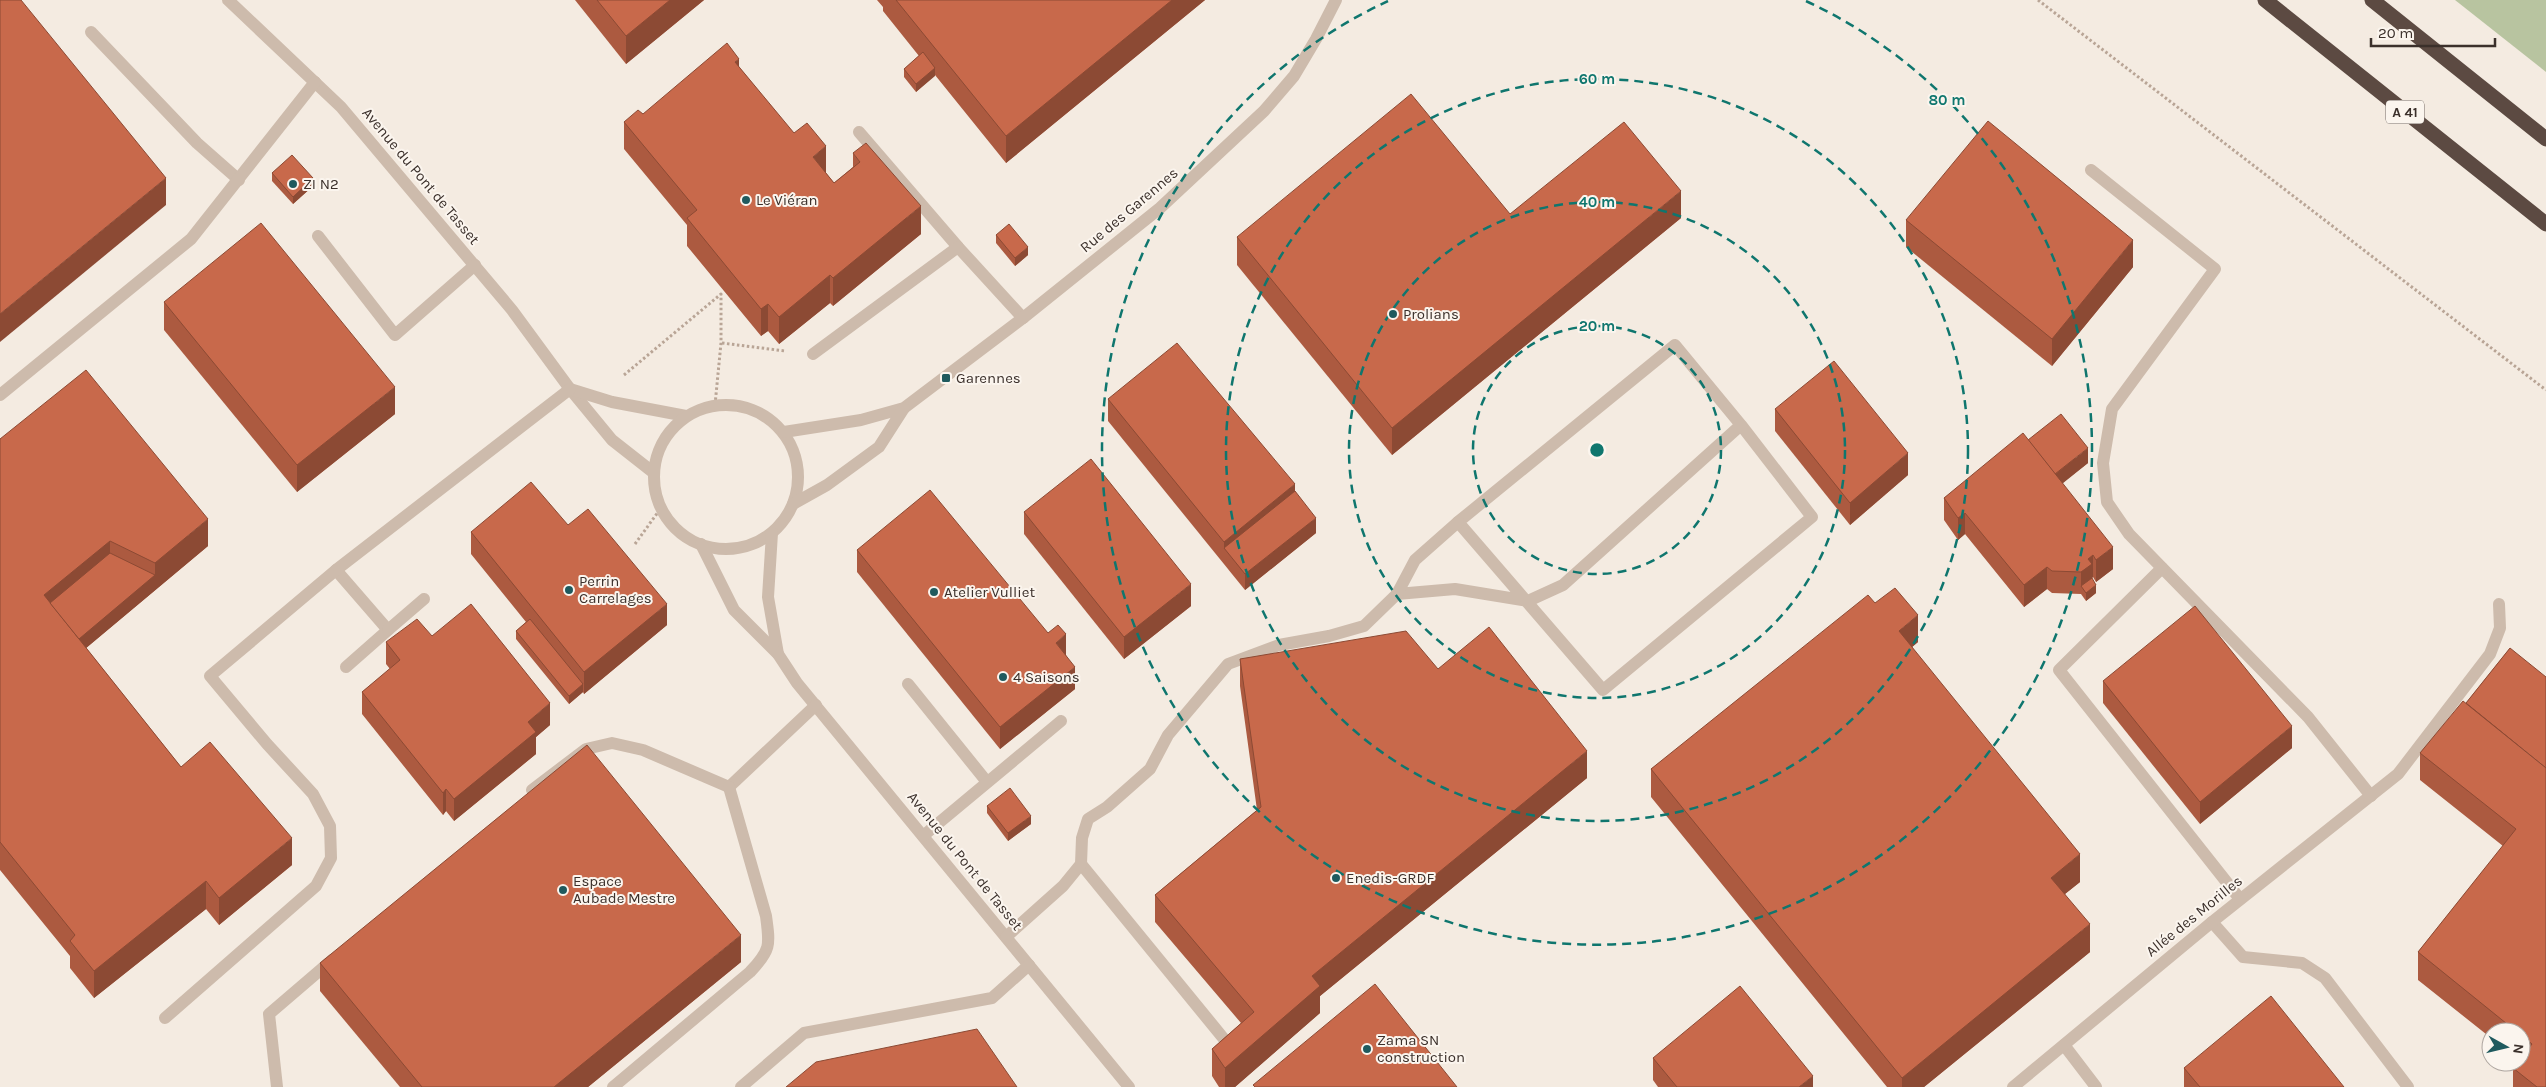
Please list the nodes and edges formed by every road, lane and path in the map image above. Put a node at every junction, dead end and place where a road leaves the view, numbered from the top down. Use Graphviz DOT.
graph roads {
  1 [pos="228,0"];
  2 [pos="1336,0"];
  3 [pos="2038,0"];
  4 [pos="2264,0"];
  5 [pos="2372,0"];
  6 [pos="91,32"];
  7 [pos="315,82"];
  8 [pos="859,132"];
  9 [pos="2546,139"];
  10 [pos="2091,170"];
  11 [pos="239,180"];
  12 [pos="2546,224"];
  13 [pos="318,236"];
  14 [pos="958,247"];
  15 [pos="475,265"];
  16 [pos="1024,318"];
  17 [pos="721,343"];
  18 [pos="813,354"];
  19 [pos="570,389"];
  20 [pos="2546,390"];
  21 [pos="0,395"];
  22 [pos="597,398"];
  23 [pos="715,405"];
  24 [pos="904,408"];
  25 [pos="686,416"];
  26 [pos="1741,425"];
  27 [pos="784,432"];
  28 [pos="654,473"];
  29 [pos="793,504"];
  30 [pos="661,508"];
  31 [pos="1458,522"];
  32 [pos="772,533"];
  33 [pos="636,544"];
  34 [pos="701,544"];
  35 [pos="2162,568"];
  36 [pos="336,570"];
  37 [pos="1397,594"];
  38 [pos="424,599"];
  39 [pos="1528,601"];
  40 [pos="2499,604"];
  41 [pos="388,630"];
  42 [pos="778,654"];
  43 [pos="346,667"];
  44 [pos="908,684"];
  45 [pos="816,705"];
  46 [pos="1060,722"];
  47 [pos="987,782"];
  48 [pos="729,787"];
  49 [pos="2371,796"];
  50 [pos="519,801"];
  51 [pos="923,836"];
  52 [pos="1081,864"];
  53 [pos="2240,899"];
  54 [pos="2212,922"];
  55 [pos="1006,937"];
  56 [pos="345,949"];
  57 [pos="1029,965"];
  58 [pos="165,1018"];
  59 [pos="1224,1039"];
  60 [pos="2064,1045"];
  61 [pos="277,1087"];
  62 [pos="613,1087"];
  63 [pos="741,1087"];
  64 [pos="1129,1087"];
  65 [pos="2013,1087"];
  66 [pos="2096,1087"];
  67 [pos="2408,1087"];
  1 -- 7 [label="street, Avenue du Pont de Tasset"];
  2 -- 16 [label="street, Rue des Garennes"];
  3 -- 20 [label="path"];
  4 -- 12 [label="highway, A 41"];
  5 -- 9 [label="highway"];
  6 -- 11 [label="street"];
  7 -- 11 [label="street"];
  7 -- 15 [label="street, Avenue du Pont de Tasset"];
  8 -- 14 [label="street"];
  10 -- 35 [label="street"];
  11 -- 21 [label="street"];
  13 -- 15 [label="street"];
  14 -- 16 [label="street"];
  14 -- 18 [label="street"];
  15 -- 19 [label="street, Avenue du Pont de Tasset"];
  16 -- 24 [label="street, Rue des Garennes"];
  17 -- 18 [label="path"];
  17 -- 22 [label="path"];
  17 -- 23 [label="path"];
  19 -- 22 [label="street"];
  19 -- 28 [label="street, Avenue du Pont de Tasset"];
  19 -- 36 [label="street"];
  22 -- 25 [label="street"];
  23 -- 25 [label="street"];
  23 -- 27 [label="street"];
  24 -- 27 [label="street, Rue des Garennes"];
  24 -- 29 [label="street, Rue des Garennes"];
  25 -- 28 [label="street"];
  26 -- 31 [label="street"];
  26 -- 39 [label="street"];
  26 -- 39 [label="street"];
  27 -- 29 [label="street"];
  28 -- 30 [label="street"];
  29 -- 32 [label="street"];
  30 -- 33 [label="path"];
  30 -- 34 [label="street"];
  31 -- 37 [label="street"];
  31 -- 39 [label="street"];
  32 -- 34 [label="street"];
  32 -- 42 [label="street, Avenue du Pont de Tasset"];
  34 -- 42 [label="street, Avenue du Pont de Tasset"];
  35 -- 49 [label="street"];
  35 -- 53 [label="street"];
  36 -- 41 [label="street"];
  36 -- 58 [label="street"];
  37 -- 39 [label="street"];
  37 -- 52 [label="street"];
  38 -- 41 [label="street"];
  40 -- 49 [label="street, Allée des Morilles"];
  41 -- 43 [label="street"];
  42 -- 45 [label="street, Avenue du Pont de Tasset"];
  44 -- 47 [label="street"];
  45 -- 48 [label="street"];
  45 -- 51 [label="street, Avenue du Pont de Tasset"];
  46 -- 47 [label="street"];
  47 -- 51 [label="street"];
  48 -- 50 [label="street"];
  48 -- 62 [label="street"];
  49 -- 53 [label="street, Allée des Morilles"];
  51 -- 55 [label="street, Avenue du Pont de Tasset"];
  52 -- 55 [label="street"];
  52 -- 59 [label="street"];
  53 -- 54 [label="street, Allée des Morilles"];
  54 -- 60 [label="street, Allée des Morilles"];
  54 -- 67 [label="street"];
  55 -- 57 [label="street, Avenue du Pont de Tasset"];
  56 -- 61 [label="street"];
  57 -- 63 [label="street"];
  57 -- 64 [label="street, Avenue du Pont de Tasset"];
  60 -- 65 [label="street, Allée des Morilles"];
  60 -- 66 [label="street"];
}
